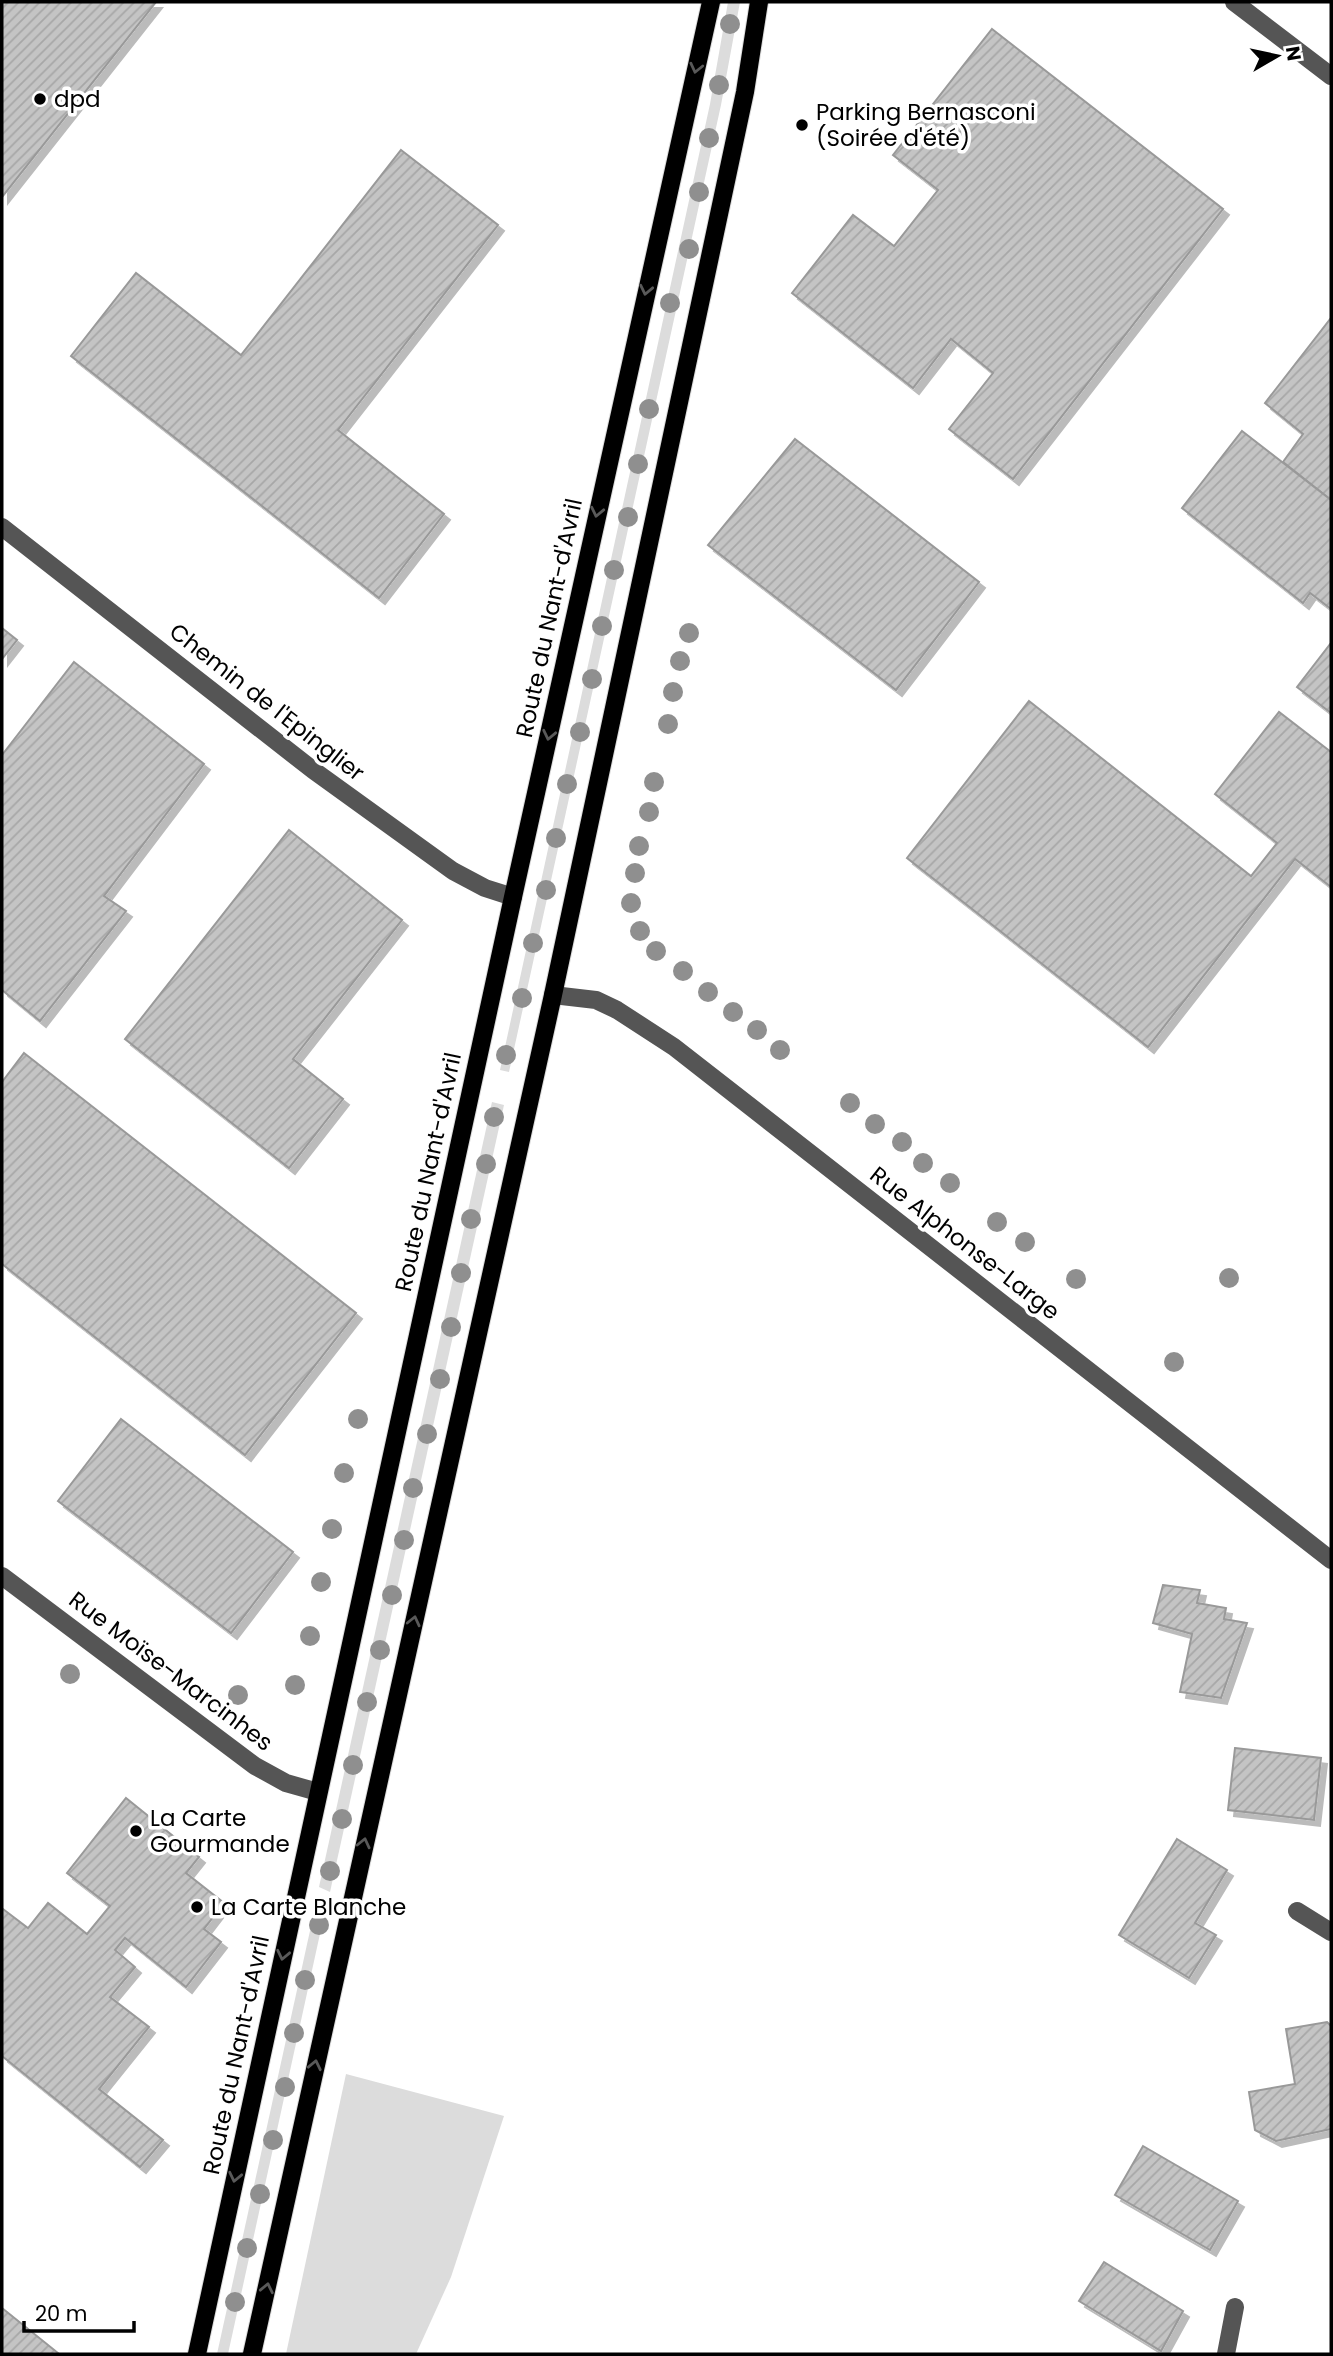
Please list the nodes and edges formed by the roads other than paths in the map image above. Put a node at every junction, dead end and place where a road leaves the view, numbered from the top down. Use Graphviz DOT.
graph roads {
  1 [pos="711,2"];
  2 [pos="759,2"];
  3 [pos="1234,2"];
  4 [pos="1331,76"];
  5 [pos="2,527"];
  6 [pos="513,897"];
  7 [pos="553,995"];
  8 [pos="1331,1560"];
  9 [pos="2,1576"];
  10 [pos="318,1792"];
  11 [pos="1297,1911"];
  12 [pos="1331,1932"];
  13 [pos="1235,2307"];
  14 [pos="197,2354"];
  15 [pos="252,2354"];
  16 [pos="1226,2354"];
  1 -- 6 [label="main road, Route du Nant-d'Avril, one-way"];
  2 -- 7 [label="main road"];
  3 -- 4 [label="street"];
  5 -- 6 [label="street, Chemin de l'Epinglier"];
  6 -- 10 [label="main road, Route du Nant-d'Avril"];
  7 -- 8 [label="street, Rue Alphonse-Large"];
  15 -- 7 [label="main road, one-way"];
  9 -- 10 [label="street, Rue Moïse-Marcinhes"];
  10 -- 14 [label="main road, Route du Nant-d'Avril, one-way"];
  11 -- 12 [label="street"];
  13 -- 16 [label="street"];
}
